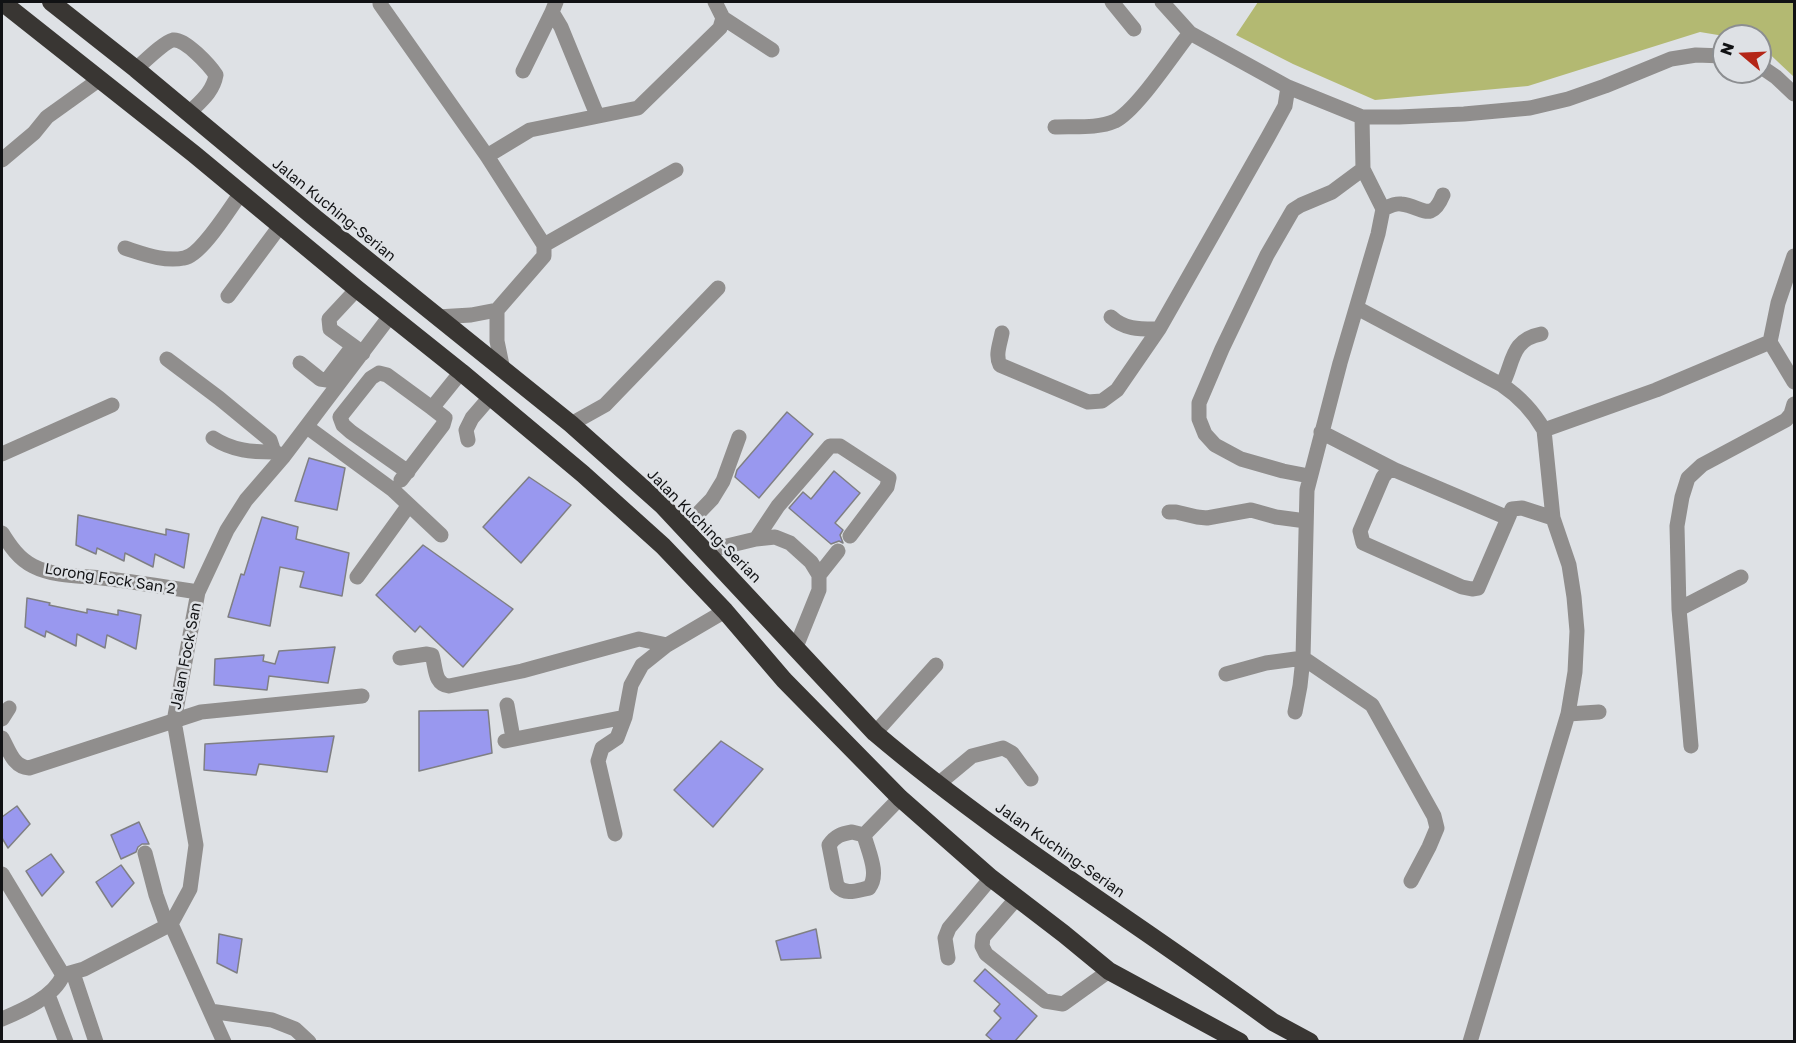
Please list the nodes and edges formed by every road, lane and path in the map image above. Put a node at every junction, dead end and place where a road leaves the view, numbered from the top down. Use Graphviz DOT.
graph roads {
  1 [pos="2,2"];
  2 [pos="51,2"];
  3 [pos="380,2"];
  4 [pos="716,2"];
  5 [pos="1112,2"];
  6 [pos="1162,2"];
  7 [pos="554,7"];
  8 [pos="723,18"];
  9 [pos="1134,29"];
  10 [pos="1190,33"];
  11 [pos="772,50"];
  12 [pos="1712,56"];
  13 [pos="136,69"];
  14 [pos="523,71"];
  15 [pos="1772,74"];
  16 [pos="100,79"];
  17 [pos="1288,87"];
  18 [pos="1794,94"];
  19 [pos="189,113"];
  20 [pos="597,116"];
  21 [pos="1362,117"];
  22 [pos="1055,127"];
  23 [pos="488,156"];
  24 [pos="2,159"];
  25 [pos="1363,169"];
  26 [pos="676,170"];
  27 [pos="241,193"];
  28 [pos="1443,195"];
  29 [pos="1383,209"];
  30 [pos="280,226"];
  31 [pos="544,245"];
  32 [pos="125,248"];
  33 [pos="1794,256"];
  34 [pos="718,288"];
  35 [pos="357,289"];
  36 [pos="228,296"];
  37 [pos="1357,308"];
  38 [pos="497,310"];
  39 [pos="390,316"];
  40 [pos="437,317"];
  41 [pos="1111,317"];
  42 [pos="1159,329"];
  43 [pos="1002,333"];
  44 [pos="1541,334"];
  45 [pos="1770,342"];
  46 [pos="358,349"];
  47 [pos="167,359"];
  48 [pos="300,363"];
  49 [pos="503,370"];
  50 [pos="461,372"];
  51 [pos="1794,382"];
  52 [pos="1502,385"];
  53 [pos="491,396"];
  54 [pos="1794,404"];
  55 [pos="112,405"];
  56 [pos="432,408"];
  57 [pos="571,424"];
  58 [pos="307,427"];
  59 [pos="1544,430"];
  60 [pos="1321,432"];
  61 [pos="739,437"];
  62 [pos="213,438"];
  63 [pos="468,440"];
  64 [pos="2,454"];
  65 [pos="279,454"];
  66 [pos="1395,470"];
  67 [pos="408,472"];
  68 [pos="1309,476"];
  69 [pos="393,490"];
  70 [pos="409,505"];
  71 [pos="1169,512"];
  72 [pos="1508,518"];
  73 [pos="1553,518"];
  74 [pos="1306,521"];
  75 [pos="684,528"];
  76 [pos="2,533"];
  77 [pos="441,536"];
  78 [pos="850,536"];
  79 [pos="756,539"];
  80 [pos="706,551"];
  81 [pos="838,551"];
  82 [pos="819,575"];
  83 [pos="357,577"];
  84 [pos="1741,577"];
  85 [pos="198,592"];
  86 [pos="1679,609"];
  87 [pos="725,611"];
  88 [pos="667,645"];
  89 [pos="796,647"];
  90 [pos="400,658"];
  91 [pos="1303,658"];
  92 [pos="936,665"];
  93 [pos="1226,674"];
  94 [pos="362,696"];
  95 [pos="507,705"];
  96 [pos="1295,712"];
  97 [pos="1599,712"];
  98 [pos="1568,714"];
  99 [pos="625,717"];
  100 [pos="174,721"];
  101 [pos="875,733"];
  102 [pos="2,738"];
  103 [pos="1691,746"];
  104 [pos="1031,779"];
  105 [pos="937,784"];
  106 [pos="900,798"];
  107 [pos="615,834"];
  108 [pos="864,836"];
  109 [pos="145,853"];
  110 [pos="2,874"];
  111 [pos="991,878"];
  112 [pos="1412,881"];
  113 [pos="1016,899"];
  114 [pos="169,925"];
  115 [pos="948,958"];
  116 [pos="1109,971"];
  117 [pos="68,974"];
  118 [pos="48,995"];
  119 [pos="210,1011"];
  120 [pos="2,1019"];
  121 [pos="1235,1040"];
  122 [pos="66,1041"];
  123 [pos="96,1041"];
  124 [pos="224,1041"];
  125 [pos="309,1041"];
  126 [pos="1310,1041"];
  127 [pos="1470,1041"];
  1 -- 16 [label="highway"];
  2 -- 13 [label="highway, Jalan Kuching-Serian"];
  3 -- 23 [label="street"];
  4 -- 8 [label="street"];
  5 -- 9 [label="street"];
  6 -- 10 [label="street"];
  7 -- 14 [label="street"];
  7 -- 20 [label="street"];
  8 -- 11 [label="street"];
  8 -- 20 [label="street"];
  10 -- 17 [label="street"];
  10 -- 22 [label="street"];
  12 -- 21 [label="street"];
  13 -- 19 [label="highway, Jalan Kuching-Serian"];
  13 -- 19 [label="street"];
  15 -- 18 [label="street"];
  16 -- 24 [label="street"];
  16 -- 27 [label="highway"];
  17 -- 21 [label="street"];
  17 -- 42 [label="street"];
  19 -- 40 [label="highway, Jalan Kuching-Serian"];
  20 -- 23 [label="street"];
  21 -- 25 [label="street"];
  23 -- 31 [label="street"];
  25 -- 29 [label="street"];
  25 -- 68 [label="street"];
  26 -- 31 [label="street"];
  27 -- 30 [label="highway"];
  27 -- 32 [label="street"];
  28 -- 29 [label="street"];
  29 -- 37 [label="street"];
  30 -- 35 [label="highway"];
  30 -- 36 [label="street"];
  31 -- 38 [label="street"];
  33 -- 45 [label="street"];
  34 -- 57 [label="street"];
  35 -- 39 [label="highway"];
  35 -- 46 [label="street"];
  37 -- 52 [label="street"];
  37 -- 60 [label="street"];
  38 -- 40 [label="street"];
  38 -- 49 [label="street"];
  39 -- 46 [label="street, Jalan Fock San"];
  39 -- 50 [label="highway"];
  40 -- 49 [label="highway, Jalan Kuching-Serian"];
  41 -- 42 [label="street"];
  42 -- 43 [label="street"];
  44 -- 52 [label="street"];
  45 -- 51 [label="street"];
  45 -- 59 [label="street"];
  46 -- 48 [label="street"];
  46 -- 58 [label="street, Jalan Fock San"];
  47 -- 65 [label="street"];
  49 -- 57 [label="highway, Jalan Kuching-Serian"];
  50 -- 53 [label="highway"];
  50 -- 56 [label="street"];
  52 -- 59 [label="street"];
  53 -- 63 [label="street"];
  53 -- 87 [label="highway"];
  54 -- 86 [label="street"];
  55 -- 64 [label="street"];
  56 -- 67 [label="street"];
  56 -- 67 [label="street"];
  57 -- 75 [label="highway, Jalan Kuching-Serian"];
  58 -- 65 [label="street, Jalan Fock San"];
  58 -- 69 [label="street"];
  59 -- 73 [label="street"];
  60 -- 66 [label="street"];
  60 -- 68 [label="street"];
  61 -- 75 [label="street"];
  62 -- 65 [label="street"];
  65 -- 85 [label="street, Jalan Fock San"];
  66 -- 72 [label="street"];
  66 -- 72 [label="street"];
  67 -- 69 [label="street"];
  68 -- 74 [label="street"];
  69 -- 70 [label="street"];
  70 -- 77 [label="street"];
  70 -- 83 [label="street"];
  71 -- 74 [label="street"];
  72 -- 73 [label="street"];
  73 -- 98 [label="street"];
  74 -- 91 [label="street"];
  75 -- 80 [label="highway, Jalan Kuching-Serian"];
  76 -- 85 [label="street, Lorong Fock San 2"];
  78 -- 79 [label="street"];
  79 -- 80 [label="street"];
  79 -- 82 [label="street"];
  80 -- 89 [label="highway, Jalan Kuching-Serian"];
  81 -- 82 [label="street"];
  82 -- 89 [label="street"];
  84 -- 86 [label="street"];
  85 -- 100 [label="street, Jalan Fock San"];
  86 -- 103 [label="street"];
  87 -- 88 [label="street"];
  87 -- 106 [label="highway"];
  88 -- 90 [label="street"];
  88 -- 99 [label="street"];
  89 -- 101 [label="highway, Jalan Kuching-Serian"];
  91 -- 93 [label="street"];
  91 -- 96 [label="street"];
  91 -- 112 [label="street"];
  92 -- 101 [label="street"];
  94 -- 100 [label="street"];
  95 -- 99 [label="street"];
  97 -- 98 [label="street"];
  98 -- 127 [label="street"];
  99 -- 107 [label="street"];
  100 -- 102 [label="street"];
  100 -- 114 [label="street, Jalan Fock San"];
  101 -- 105 [label="highway, Jalan Kuching-Serian"];
  104 -- 105 [label="street"];
  105 -- 126 [label="highway, Jalan Kuching-Serian"];
  106 -- 108 [label="street"];
  106 -- 111 [label="highway"];
  109 -- 114 [label="street"];
  110 -- 117 [label="street"];
  111 -- 113 [label="highway"];
  111 -- 115 [label="street"];
  113 -- 116 [label="highway"];
  113 -- 116 [label="street"];
  114 -- 117 [label="street"];
  114 -- 119 [label="street"];
  116 -- 121 [label="highway"];
  117 -- 118 [label="street"];
  117 -- 123 [label="street"];
  118 -- 120 [label="street"];
  118 -- 122 [label="street"];
  119 -- 124 [label="street"];
  119 -- 125 [label="street"];
}
